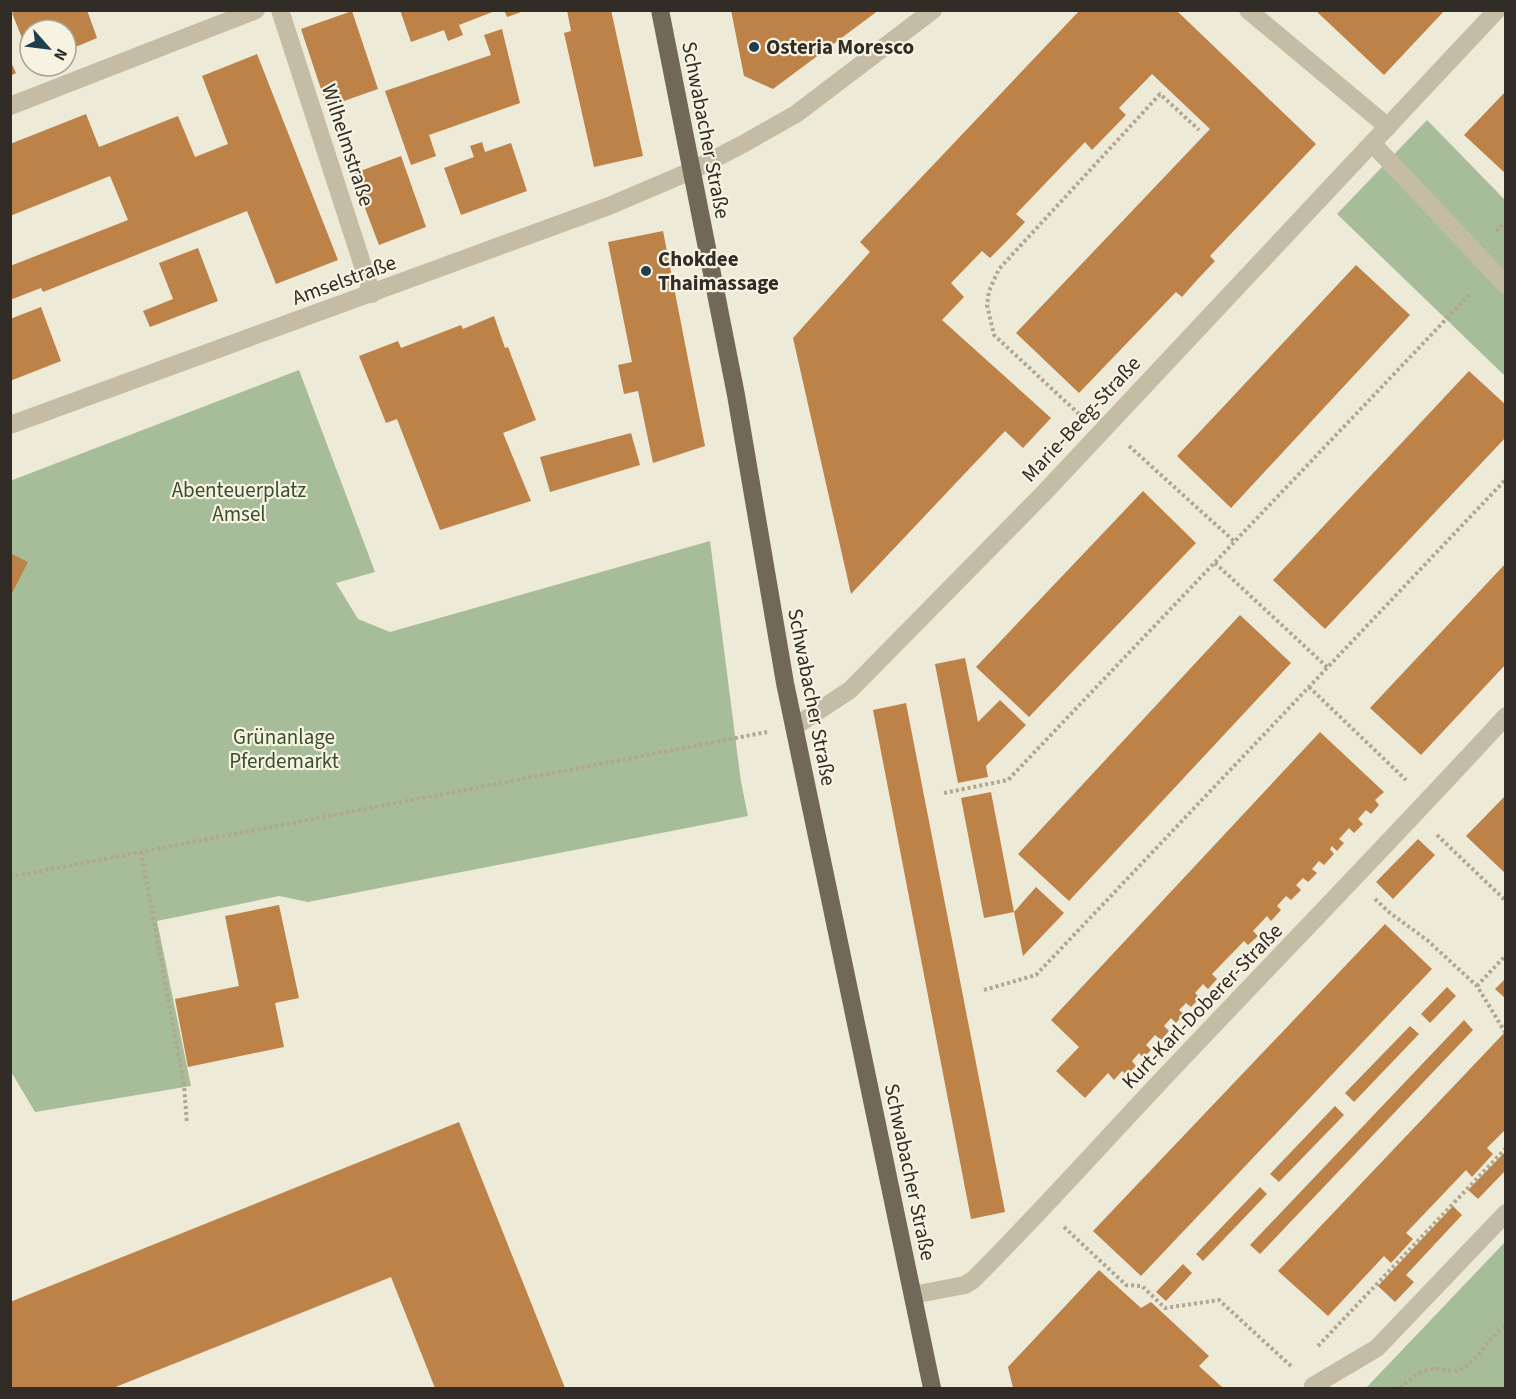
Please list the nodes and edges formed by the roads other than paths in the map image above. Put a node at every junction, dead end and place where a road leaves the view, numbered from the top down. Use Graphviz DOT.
graph roads {
  1 [pos="256,10"];
  2 [pos="280,10"];
  3 [pos="660,10"];
  4 [pos="933,10"];
  5 [pos="1248,10"];
  6 [pos="1497,10"];
  7 [pos="10,106"];
  8 [pos="1388,127"];
  9 [pos="1372,143"];
  10 [pos="691,171"];
  11 [pos="1506,285"];
  12 [pos="372,294"];
  13 [pos="10,425"];
  14 [pos="1506,716"];
  15 [pos="794,727"];
  16 [pos="1506,1213"];
  17 [pos="913,1295"];
  18 [pos="1313,1386"];
  19 [pos="932,1389"];
  1 -- 7 [label="street"];
  2 -- 12 [label="street, Wilhelmstraße"];
  3 -- 10 [label="main road, Schwabacher Straße"];
  4 -- 10 [label="street, Amselstraße"];
  5 -- 8 [label="street"];
  6 -- 8 [label="street, Marie-Beeg-Straße"];
  8 -- 9 [label="street, Marie-Beeg-Straße"];
  9 -- 11 [label="street"];
  9 -- 15 [label="street, Marie-Beeg-Straße"];
  10 -- 12 [label="street, Amselstraße"];
  10 -- 15 [label="main road, Schwabacher Straße"];
  12 -- 13 [label="street, Amselstraße"];
  14 -- 17 [label="street, Kurt-Karl-Doberer-Straße"];
  15 -- 17 [label="main road, Schwabacher Straße"];
  16 -- 18 [label="street"];
  17 -- 19 [label="main road, Schwabacher Straße"];
}
